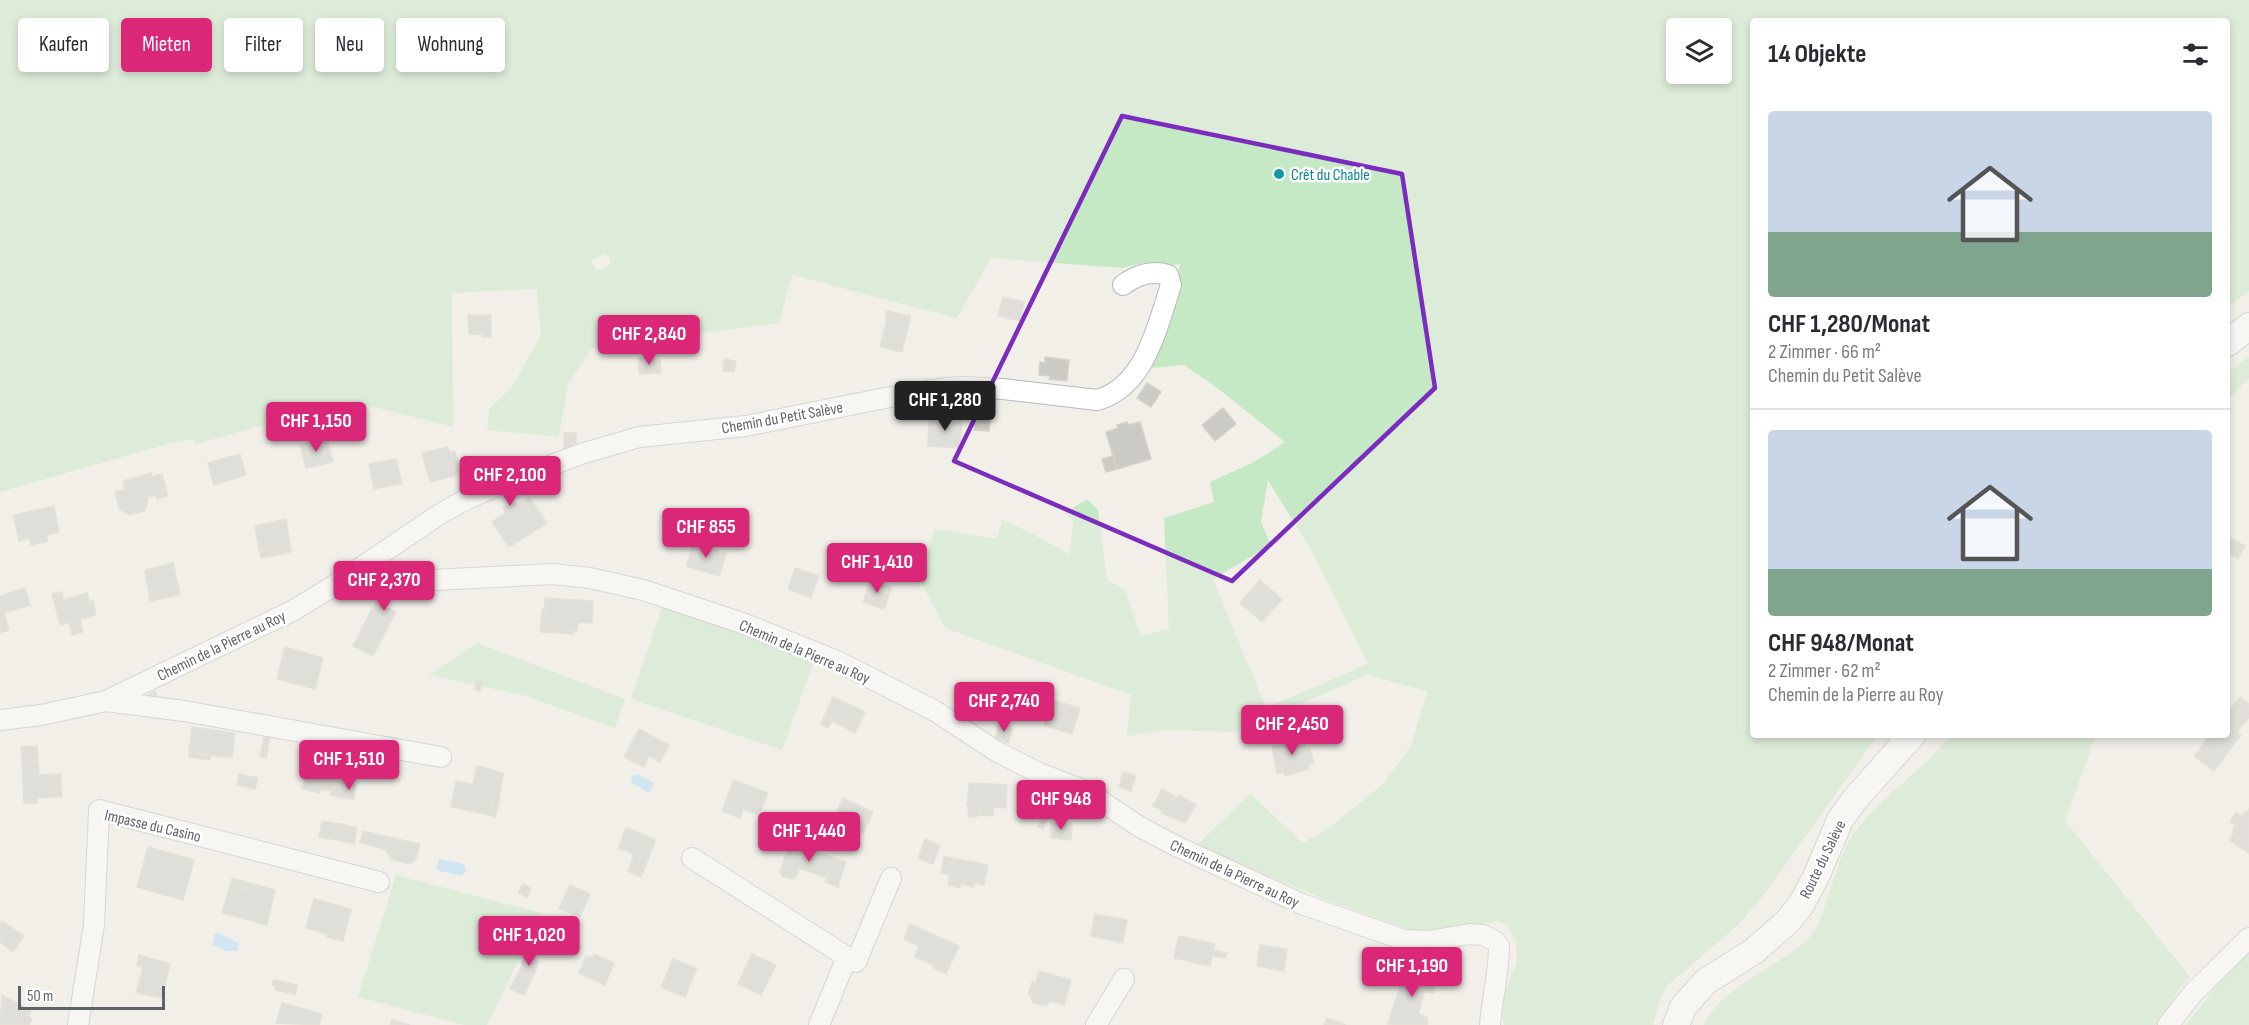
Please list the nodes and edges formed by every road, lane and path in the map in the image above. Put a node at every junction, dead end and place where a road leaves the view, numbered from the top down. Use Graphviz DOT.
graph roads {
  1 [pos="1123,285"];
  2 [pos="2249,326"];
  3 [pos="2230,341"];
  4 [pos="335,585"];
  5 [pos="106,701"];
  6 [pos="0,720"];
  7 [pos="1909,738"];
  8 [pos="441,757"];
  9 [pos="692,858"];
  10 [pos="891,878"];
  11 [pos="378,882"];
  12 [pos="2249,938"];
  13 [pos="847,957"];
  14 [pos="1124,979"];
  15 [pos="78,1025"];
  16 [pos="819,1025"];
  17 [pos="1096,1025"];
  18 [pos="1490,1025"];
  19 [pos="1676,1025"];
  20 [pos="2169,1025"];
  1 -- 4 [label="street, Chemin du Petit Salève"];
  2 -- 3 [label="street"];
  4 -- 5 [label="street, Chemin de la Pierre au Roy"];
  4 -- 18 [label="street, Chemin de la Pierre au Roy"];
  5 -- 6 [label="street, Chemin de la Pierre au Roy"];
  5 -- 8 [label="street"];
  7 -- 19 [label="street, Route du Salève"];
  9 -- 13 [label="street"];
  10 -- 13 [label="street"];
  11 -- 15 [label="street, Impasse du Casino"];
  12 -- 20 [label="street"];
  13 -- 16 [label="street"];
  14 -- 17 [label="street"];
}
